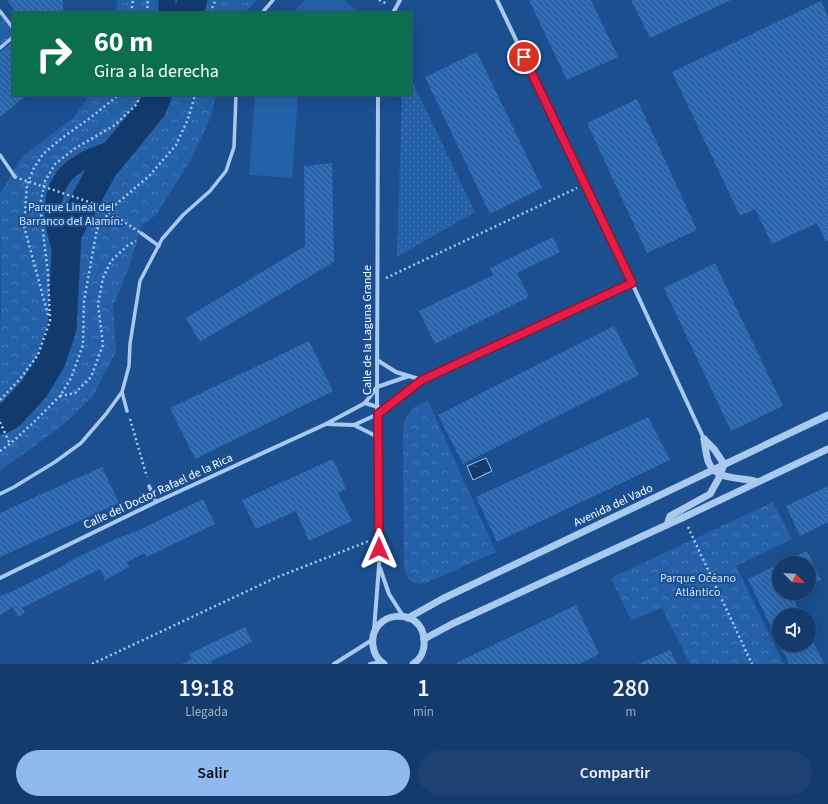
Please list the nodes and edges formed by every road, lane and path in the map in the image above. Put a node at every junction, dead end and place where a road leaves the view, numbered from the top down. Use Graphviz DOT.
graph roads {
  1 [pos="133,0"];
  2 [pos="148,0"];
  3 [pos="216,0"];
  4 [pos="274,0"];
  5 [pos="400,0"];
  6 [pos="497,0"];
  7 [pos="0,12"];
  8 [pos="131,12"];
  9 [pos="147,12"];
  10 [pos="211,12"];
  11 [pos="263,12"];
  12 [pos="394,12"];
  13 [pos="12,27"];
  14 [pos="12,39"];
  15 [pos="0,48"];
  16 [pos="116,96"];
  17 [pos="140,96"];
  18 [pos="195,96"];
  19 [pos="236,96"];
  20 [pos="378,96"];
  21 [pos="0,155"];
  22 [pos="15,177"];
  23 [pos="585,184"];
  24 [pos="141,233"];
  25 [pos="146,237"];
  26 [pos="159,246"];
  27 [pos="378,282"];
  28 [pos="632,283"];
  29 [pos="50,321"];
  30 [pos="378,360"];
  31 [pos="409,376"];
  32 [pos="422,380"];
  33 [pos="377,387"];
  34 [pos="122,392"];
  35 [pos="60,396"];
  36 [pos="0,400"];
  37 [pos="365,403"];
  38 [pos="378,406"];
  39 [pos="127,410"];
  40 [pos="378,414"];
  41 [pos="828,415"];
  42 [pos="0,422"];
  43 [pos="326,424"];
  44 [pos="354,425"];
  45 [pos="378,437"];
  46 [pos="704,439"];
  47 [pos="10,444"];
  48 [pos="828,449"];
  49 [pos="0,451"];
  50 [pos="724,464"];
  51 [pos="713,469"];
  52 [pos="720,476"];
  53 [pos="758,482"];
  54 [pos="149,486"];
  55 [pos="0,494"];
  56 [pos="156,502"];
  57 [pos="683,517"];
  58 [pos="666,525"];
  59 [pos="379,538"];
  60 [pos="379,566"];
  61 [pos="0,578"];
  62 [pos="406,617"];
  63 [pos="373,637"];
  64 [pos="424,639"];
  65 [pos="422,654"];
  66 [pos="383,663"];
  67 [pos="92,664"];
  68 [pos="334,664"];
  69 [pos="370,664"];
  70 [pos="412,664"];
  71 [pos="422,664"];
  72 [pos="752,664"];
  1 -- 8 [label="path"];
  2 -- 9 [label="path"];
  3 -- 10 [label="path"];
  4 -- 11 [label="street"];
  5 -- 12 [label="street"];
  6 -- 23 [label="street"];
  7 -- 13 [label="street"];
  14 -- 15 [label="street"];
  16 -- 29 [label="path"];
  17 -- 29 [label="path"];
  18 -- 35 [label="path"];
  19 -- 26 [label="street"];
  20 -- 27 [label="street, Calle de la Laguna Grande"];
  21 -- 22 [label="street"];
  22 -- 24 [label="path, bridge"];
  23 -- 27 [label="path"];
  23 -- 28 [label="street"];
  24 -- 25 [label="street"];
  25 -- 26 [label="street"];
  25 -- 35 [label="path"];
  26 -- 34 [label="street"];
  27 -- 30 [label="street, Calle de la Laguna Grande"];
  28 -- 32 [label="street"];
  28 -- 46 [label="street"];
  29 -- 36 [label="path"];
  30 -- 31 [label="street"];
  30 -- 33 [label="street, Calle de la Laguna Grande"];
  31 -- 32 [label="street"];
  31 -- 33 [label="street"];
  32 -- 40 [label="street"];
  33 -- 37 [label="street"];
  33 -- 38 [label="street, Calle de la Laguna Grande"];
  34 -- 39 [label="street"];
  34 -- 55 [label="street"];
  35 -- 47 [label="path"];
  37 -- 38 [label="street"];
  37 -- 43 [label="street, Calle del Doctor Rafael de la Rica"];
  38 -- 40 [label="street, Calle de la Laguna Grande"];
  39 -- 54 [label="path"];
  40 -- 44 [label="street"];
  40 -- 45 [label="street, Calle de la Laguna Grande"];
  41 -- 50 [label="street, Avenida del Vado"];
  42 -- 47 [label="path"];
  43 -- 44 [label="street"];
  43 -- 56 [label="street, Calle del Doctor Rafael de la Rica"];
  44 -- 45 [label="street"];
  45 -- 59 [label="street, Calle de la Laguna Grande"];
  46 -- 50 [label="street"];
  46 -- 51 [label="street"];
  47 -- 49 [label="path"];
  48 -- 53 [label="street"];
  50 -- 51 [label="street, Avenida del Vado"];
  50 -- 52 [label="street"];
  51 -- 52 [label="street"];
  51 -- 62 [label="street, Avenida del Vado"];
  52 -- 53 [label="street"];
  52 -- 58 [label="street"];
  53 -- 57 [label="street"];
  54 -- 56 [label="street"];
  56 -- 61 [label="street, Calle del Doctor Rafael de la Rica"];
  57 -- 58 [label="street"];
  57 -- 72 [label="path"];
  58 -- 64 [label="street"];
  59 -- 60 [label="street, Calle de la Laguna Grande"];
  59 -- 67 [label="path"];
  60 -- 62 [label="street, Calle de la Laguna Grande"];
  60 -- 63 [label="street, Calle de la Laguna Grande"];
  62 -- 63 [label="street, Avenida del Vado"];
  62 -- 64 [label="street"];
  63 -- 66 [label="street"];
  63 -- 68 [label="street"];
  64 -- 65 [label="street"];
  65 -- 70 [label="street"];
  65 -- 71 [label="street"];
  66 -- 69 [label="street"];
}
